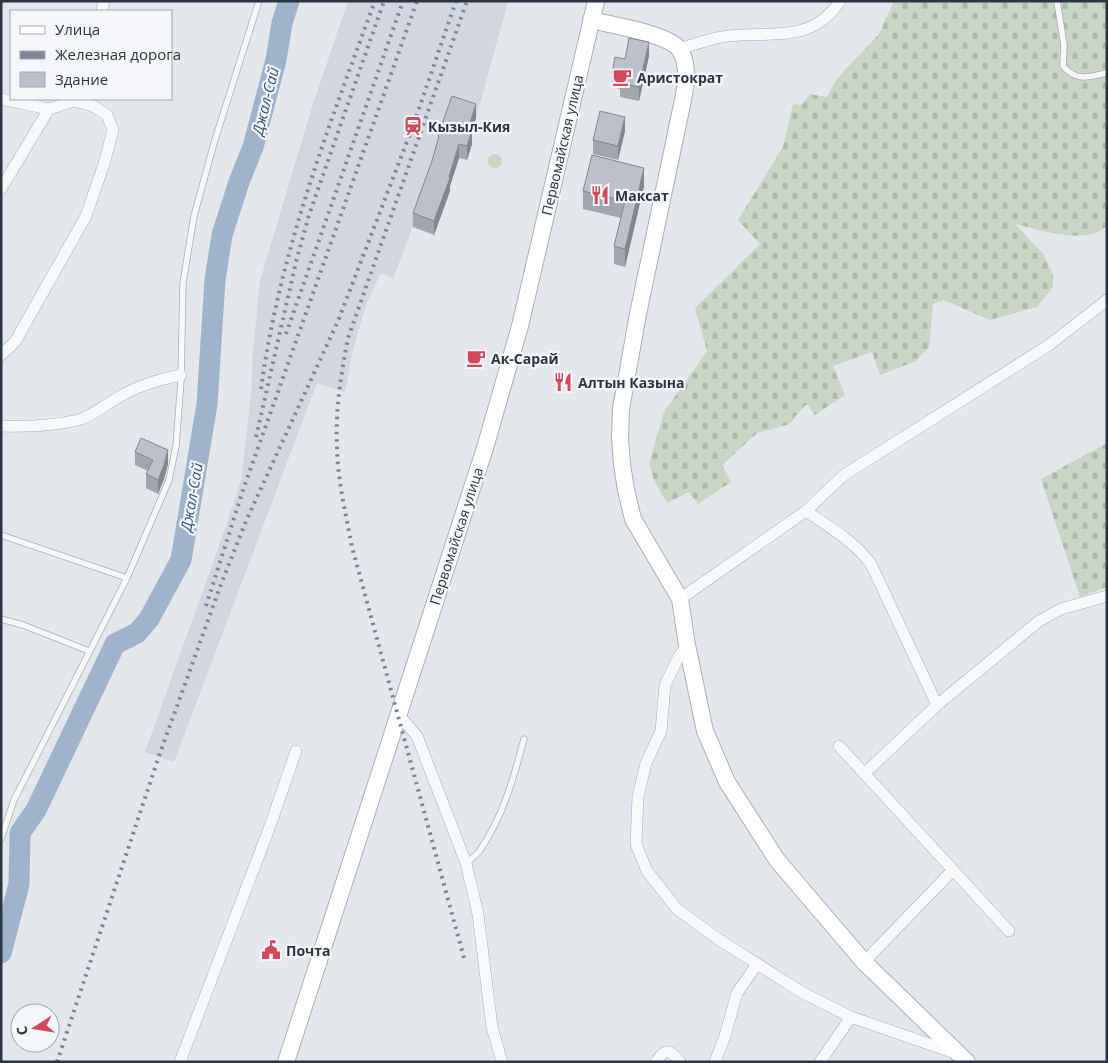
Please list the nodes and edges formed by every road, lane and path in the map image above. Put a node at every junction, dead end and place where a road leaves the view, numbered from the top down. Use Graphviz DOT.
graph roads {
  1 [pos="259,1"];
  2 [pos="596,1"];
  3 [pos="840,1"];
  4 [pos="1056,1"];
  5 [pos="591,20"];
  6 [pos="680,49"];
  7 [pos="1107,73"];
  8 [pos="1,99"];
  9 [pos="75,100"];
  10 [pos="49,109"];
  11 [pos="1,189"];
  12 [pos="1107,300"];
  13 [pos="1,356"];
  14 [pos="181,375"];
  15 [pos="1,426"];
  16 [pos="806,511"];
  17 [pos="1,534"];
  18 [pos="127,578"];
  19 [pos="1107,596"];
  20 [pos="680,599"];
  21 [pos="1,619"];
  22 [pos="687,645"];
  23 [pos="89,651"];
  24 [pos="937,706"];
  25 [pos="398,714"];
  26 [pos="524,739"];
  27 [pos="839,746"];
  28 [pos="296,751"];
  29 [pos="865,773"];
  30 [pos="1,839"];
  31 [pos="466,863"];
  32 [pos="953,870"];
  33 [pos="1009,931"];
  34 [pos="864,962"];
  35 [pos="757,964"];
  36 [pos="851,1017"];
  37 [pos="936,1041"];
  38 [pos="964,1059"];
  39 [pos="180,1062"];
  40 [pos="286,1062"];
  41 [pos="502,1062"];
  42 [pos="656,1062"];
  43 [pos="680,1062"];
  44 [pos="715,1062"];
  45 [pos="820,1062"];
  1 -- 14 [label="lane"];
  2 -- 5 [label="street, Первомайская улица"];
  3 -- 6 [label="street"];
  4 -- 7 [label="lane"];
  5 -- 6 [label="street"];
  5 -- 25 [label="street, Первомайская улица"];
  6 -- 20 [label="street"];
  8 -- 10 [label="street"];
  9 -- 10 [label="street"];
  9 -- 13 [label="street"];
  10 -- 11 [label="street"];
  12 -- 16 [label="street"];
  14 -- 15 [label="street"];
  14 -- 18 [label="lane"];
  16 -- 20 [label="street"];
  16 -- 24 [label="street"];
  17 -- 18 [label="lane"];
  18 -- 23 [label="lane"];
  19 -- 24 [label="street"];
  20 -- 22 [label="street"];
  21 -- 23 [label="lane"];
  22 -- 34 [label="street"];
  22 -- 35 [label="street"];
  23 -- 30 [label="lane"];
  24 -- 29 [label="street"];
  25 -- 31 [label="street"];
  25 -- 40 [label="street, Первомайская улица"];
  26 -- 31 [label="lane"];
  27 -- 29 [label="street"];
  28 -- 39 [label="street"];
  29 -- 32 [label="street"];
  31 -- 41 [label="street"];
  32 -- 33 [label="street"];
  32 -- 34 [label="street"];
  34 -- 37 [label="street"];
  35 -- 36 [label="street"];
  35 -- 44 [label="street"];
  36 -- 37 [label="street"];
  36 -- 45 [label="street"];
  37 -- 38 [label="street"];
  42 -- 43 [label="street"];
}
